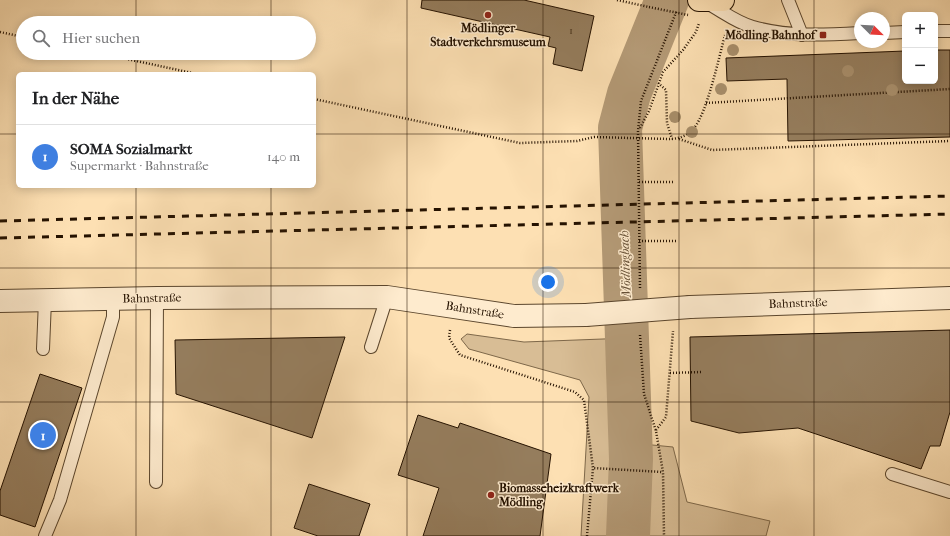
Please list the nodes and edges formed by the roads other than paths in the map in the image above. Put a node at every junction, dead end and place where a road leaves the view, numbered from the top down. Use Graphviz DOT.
graph roads {
  1 [pos="788,0"];
  2 [pos="704,4"];
  3 [pos="938,31"];
  4 [pos="950,31"];
  5 [pos="902,32"];
  6 [pos="854,33"];
  7 [pos="890,33"];
  8 [pos="802,35"];
  9 [pos="386,296"];
  10 [pos="113,298"];
  11 [pos="157,298"];
  12 [pos="950,298"];
  13 [pos="45,300"];
  14 [pos="0,301"];
  15 [pos="371,347"];
  16 [pos="43,349"];
  17 [pos="892,474"];
  18 [pos="156,482"];
  19 [pos="950,492"];
  20 [pos="45,536"];
  1 -- 8 [label="lane"];
  2 -- 8 [label="lane"];
  3 -- 4 [label="lane"];
  5 -- 7 [label="lane"];
  6 -- 8 [label="lane"];
  9 -- 11 [label="street, Bahnstraße"];
  9 -- 12 [label="street, Bahnstraße, bridge"];
  9 -- 15 [label="lane"];
  10 -- 11 [label="street, Bahnstraße"];
  10 -- 13 [label="street, Bahnstraße"];
  10 -- 20 [label="lane"];
  11 -- 18 [label="lane"];
  13 -- 14 [label="street, Bahnstraße"];
  13 -- 16 [label="lane"];
  17 -- 19 [label="lane"];
}
